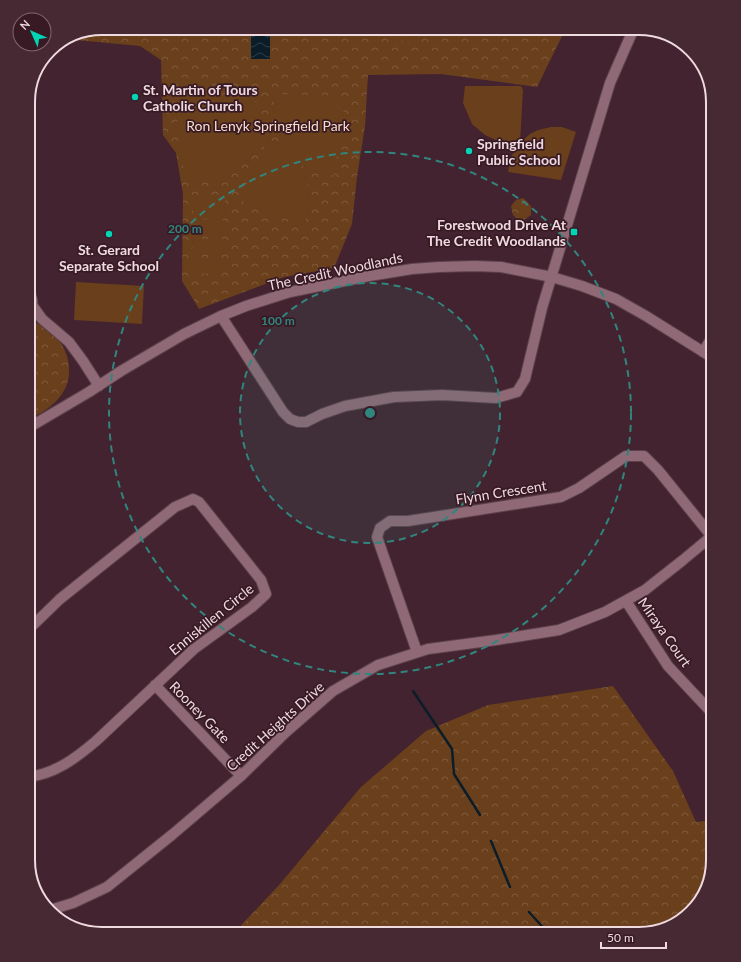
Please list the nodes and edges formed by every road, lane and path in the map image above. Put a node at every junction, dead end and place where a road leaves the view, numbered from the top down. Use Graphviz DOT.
graph roads {
  1 [pos="631,35"];
  2 [pos="552,277"];
  3 [pos="35,313"];
  4 [pos="221,316"];
  5 [pos="35,318"];
  6 [pos="42,319"];
  7 [pos="706,347"];
  8 [pos="703,352"];
  9 [pos="706,354"];
  10 [pos="99,386"];
  11 [pos="35,424"];
  12 [pos="706,529"];
  13 [pos="706,541"];
  14 [pos="626,600"];
  15 [pos="35,623"];
  16 [pos="417,652"];
  17 [pos="154,685"];
  18 [pos="706,707"];
  19 [pos="35,775"];
  20 [pos="241,776"];
  21 [pos="56,908"];
  1 -- 2 [label="street"];
  2 -- 4 [label="street, The Credit Woodlands"];
  2 -- 4 [label="street"];
  2 -- 8 [label="street, The Credit Woodlands"];
  3 -- 6 [label="street"];
  4 -- 10 [label="street, The Credit Woodlands"];
  5 -- 6 [label="street"];
  6 -- 10 [label="street"];
  7 -- 8 [label="street"];
  8 -- 9 [label="street, The Credit Woodlands"];
  10 -- 11 [label="street"];
  12 -- 16 [label="street, Flynn Crescent"];
  13 -- 14 [label="street, Credit Heights Drive"];
  14 -- 16 [label="street, Credit Heights Drive"];
  14 -- 18 [label="street, Miraya Court"];
  15 -- 17 [label="street, Enniskillen Circle"];
  16 -- 20 [label="street, Credit Heights Drive"];
  17 -- 19 [label="street, Enniskillen Circle"];
  17 -- 20 [label="street, Rooney Gate"];
  20 -- 21 [label="street, Credit Heights Drive"];
}
